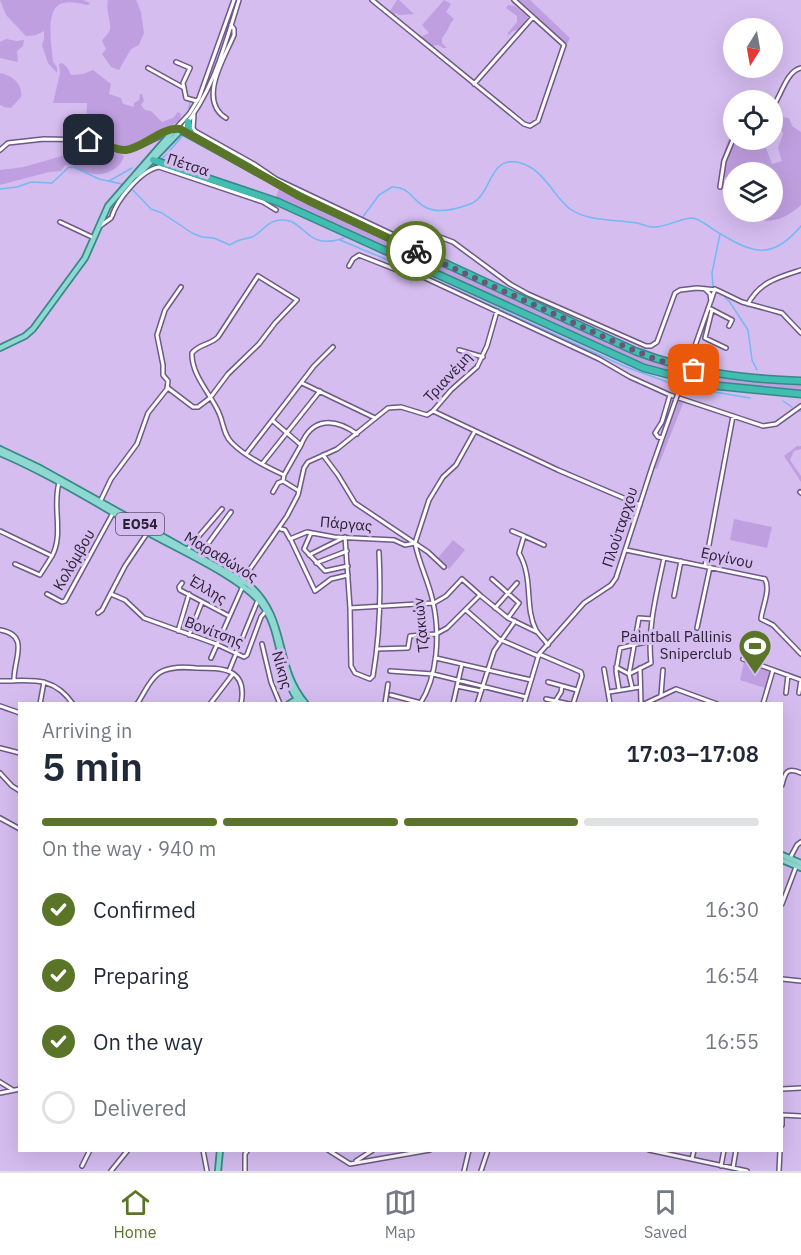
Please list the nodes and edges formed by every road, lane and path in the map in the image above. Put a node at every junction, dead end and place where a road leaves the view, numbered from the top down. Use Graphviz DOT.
graph roads {
  1 [pos="234,0"];
  2 [pos="239,0"];
  3 [pos="372,0"];
  4 [pos="514,0"];
  5 [pos="533,16"];
  6 [pos="231,25"];
  7 [pos="176,62"];
  8 [pos="148,68"];
  9 [pos="801,68"];
  10 [pos="474,84"];
  11 [pos="184,88"];
  12 [pos="781,90"];
  13 [pos="197,101"];
  14 [pos="194,115"];
  15 [pos="226,118"];
  16 [pos="188,122"];
  17 [pos="178,129"];
  18 [pos="192,135"];
  19 [pos="0,150"];
  20 [pos="729,150"];
  21 [pos="151,158"];
  22 [pos="136,178"];
  23 [pos="720,187"];
  24 [pos="116,199"];
  25 [pos="276,210"];
  26 [pos="103,214"];
  27 [pos="111,217"];
  28 [pos="60,222"];
  29 [pos="97,230"];
  30 [pos="392,237"];
  31 [pos="94,238"];
  32 [pos="423,244"];
  33 [pos="428,256"];
  34 [pos="349,266"];
  35 [pos="801,270"];
  36 [pos="181,287"];
  37 [pos="704,288"];
  38 [pos="715,289"];
  39 [pos="723,292"];
  40 [pos="712,296"];
  41 [pos="748,304"];
  42 [pos="710,309"];
  43 [pos="497,311"];
  44 [pos="729,326"];
  45 [pos="801,333"];
  46 [pos="333,347"];
  47 [pos="0,348"];
  48 [pos="726,348"];
  49 [pos="459,350"];
  50 [pos="483,357"];
  51 [pos="801,381"];
  52 [pos="302,383"];
  53 [pos="168,388"];
  54 [pos="320,391"];
  55 [pos="801,394"];
  56 [pos="670,395"];
  57 [pos="210,398"];
  58 [pos="801,406"];
  59 [pos="433,411"];
  60 [pos="733,416"];
  61 [pos="375,418"];
  62 [pos="273,421"];
  63 [pos="475,431"];
  64 [pos="288,433"];
  65 [pos="358,434"];
  66 [pos="662,438"];
  67 [pos="301,445"];
  68 [pos="0,451"];
  69 [pos="246,454"];
  70 [pos="323,455"];
  71 [pos="262,464"];
  72 [pos="284,475"];
  73 [pos="283,481"];
  74 [pos="58,483"];
  75 [pos="299,491"];
  76 [pos="273,492"];
  77 [pos="100,502"];
  78 [pos="640,505"];
  79 [pos="222,509"];
  80 [pos="231,512"];
  81 [pos="113,513"];
  82 [pos="279,530"];
  83 [pos="0,531"];
  84 [pos="512,531"];
  85 [pos="148,532"];
  86 [pos="311,533"];
  87 [pos="524,536"];
  88 [pos="345,537"];
  89 [pos="290,538"];
  90 [pos="415,543"];
  91 [pos="544,545"];
  92 [pos="187,550"];
  93 [pos="626,550"];
  94 [pos="347,551"];
  95 [pos="379,552"];
  96 [pos="309,555"];
  97 [pos="52,556"];
  98 [pos="199,556"];
  99 [pos="664,558"];
  100 [pos="681,561"];
  101 [pos="316,563"];
  102 [pos="15,564"];
  103 [pos="348,566"];
  104 [pos="705,566"];
  105 [pos="444,567"];
  106 [pos="710,567"];
  107 [pos="325,571"];
  108 [pos="348,576"];
  109 [pos="331,579"];
  110 [pos="492,579"];
  111 [pos="182,583"];
  112 [pos="242,583"];
  113 [pos="517,583"];
  114 [pos="508,593"];
  115 [pos="47,594"];
  116 [pos="111,594"];
  117 [pos="189,594"];
  118 [pos="480,596"];
  119 [pos="674,596"];
  120 [pos="258,599"];
  121 [pos="202,602"];
  122 [pos="434,603"];
  123 [pos="379,606"];
  124 [pos="350,608"];
  125 [pos="495,608"];
  126 [pos="266,610"];
  127 [pos="466,610"];
  128 [pos="98,614"];
  129 [pos="229,616"];
  130 [pos="508,618"];
  131 [pos="652,619"];
  132 [pos="515,621"];
  133 [pos="697,628"];
  134 [pos="0,630"];
  135 [pos="175,630"];
  136 [pos="537,632"];
  137 [pos="436,634"];
  138 [pos="189,635"];
  139 [pos="501,640"];
  140 [pos="650,641"];
  141 [pos="216,644"];
  142 [pos="262,644"];
  143 [pos="548,645"];
  144 [pos="633,645"];
  145 [pos="377,649"];
  146 [pos="235,652"];
  147 [pos="801,654"];
  148 [pos="538,655"];
  149 [pos="211,658"];
  150 [pos="436,658"];
  151 [pos="743,659"];
  152 [pos="462,664"];
  153 [pos="616,667"];
  154 [pos="639,668"];
  155 [pos="488,669"];
  156 [pos="604,669"];
  157 [pos="663,670"];
  158 [pos="774,670"];
  159 [pos="229,671"];
  160 [pos="390,671"];
  161 [pos="233,674"];
  162 [pos="433,674"];
  163 [pos="629,674"];
  164 [pos="788,675"];
  165 [pos="458,680"];
  166 [pos="531,680"];
  167 [pos="801,680"];
  168 [pos="0,681"];
  169 [pos="14,681"];
  170 [pos="44,682"];
  171 [pos="548,682"];
  172 [pos="388,684"];
  173 [pos="457,686"];
  174 [pos="483,686"];
  175 [pos="562,686"];
  176 [pos="632,687"];
  177 [pos="640,687"];
  178 [pos="619,689"];
  179 [pos="577,690"];
  180 [pos="481,692"];
  181 [pos="608,692"];
  182 [pos="786,693"];
  183 [pos="799,693"];
  184 [pos="391,695"];
  185 [pos="661,696"];
  186 [pos="526,697"];
  187 [pos="546,699"];
  188 [pos="298,701"];
  189 [pos="555,701"];
  190 [pos="40,702"];
  191 [pos="71,702"];
  192 [pos="138,702"];
  193 [pos="212,702"];
  194 [pos="241,702"];
  195 [pos="279,702"];
  196 [pos="385,702"];
  197 [pos="417,702"];
  198 [pos="421,702"];
  199 [pos="453,702"];
  200 [pos="478,702"];
  201 [pos="525,702"];
  202 [pos="560,702"];
  203 [pos="572,702"];
  204 [pos="610,702"];
  205 [pos="642,702"];
  206 [pos="647,702"];
  207 [pos="712,702"];
  208 [pos="763,702"];
  209 [pos="0,706"];
  210 [pos="18,712"];
  211 [pos="0,748"];
  212 [pos="18,752"];
  213 [pos="0,773"];
  214 [pos="801,773"];
  215 [pos="783,780"];
  216 [pos="18,790"];
  217 [pos="0,818"];
  218 [pos="18,828"];
  219 [pos="801,842"];
  220 [pos="783,855"];
  221 [pos="790,858"];
  222 [pos="783,860"];
  223 [pos="799,866"];
  224 [pos="783,902"];
  225 [pos="783,978"];
  226 [pos="801,981"];
  227 [pos="0,1082"];
  228 [pos="801,1088"];
  229 [pos="13,1089"];
  230 [pos="18,1089"];
  231 [pos="783,1089"];
  232 [pos="0,1093"];
  233 [pos="783,1115"];
  234 [pos="801,1116"];
  235 [pos="89,1152"];
  236 [pos="126,1152"];
  237 [pos="203,1152"];
  238 [pos="221,1152"];
  239 [pos="246,1152"];
  240 [pos="332,1152"];
  241 [pos="370,1152"];
  242 [pos="424,1152"];
  243 [pos="469,1152"];
  244 [pos="487,1152"];
  245 [pos="662,1152"];
  246 [pos="694,1152"];
  247 [pos="724,1152"];
  248 [pos="736,1152"];
  249 [pos="780,1152"];
  250 [pos="692,1160"];
  251 [pos="352,1163"];
  252 [pos="82,1166"];
  253 [pos="721,1166"];
  254 [pos="733,1168"];
  255 [pos="111,1171"];
  256 [pos="207,1171"];
  257 [pos="219,1171"];
  258 [pos="245,1171"];
  259 [pos="464,1171"];
  260 [pos="481,1171"];
  261 [pos="747,1171"];
  262 [pos="779,1171"];
  1 -- 13 [label="street"];
  2 -- 6 [label="street"];
  3 -- 10 [label="street"];
  4 -- 5 [label="street"];
  5 -- 10 [label="street"];
  5 -- 10 [label="street"];
  6 -- 14 [label="street"];
  6 -- 15 [label="street"];
  7 -- 11 [label="street"];
  8 -- 11 [label="street"];
  9 -- 12 [label="street"];
  11 -- 13 [label="street"];
  13 -- 17 [label="street"];
  14 -- 16 [label="street"];
  14 -- 30 [label="street"];
  16 -- 17 [label="street"];
  16 -- 18 [label="highway"];
  17 -- 18 [label="highway"];
  17 -- 19 [label="street"];
  17 -- 21 [label="main road, Πέτσα"];
  17 -- 21 [label="main road, Πέτσα"];
  18 -- 30 [label="highway"];
  20 -- 23 [label="street"];
  21 -- 22 [label="main road, Πέτσα"];
  21 -- 55 [label="highway"];
  22 -- 24 [label="main road, Πέτσα"];
  22 -- 25 [label="street, Πέτσα"];
  24 -- 26 [label="main road, Πέτσα"];
  24 -- 27 [label="street, Πέτσα"];
  26 -- 27 [label="street"];
  26 -- 29 [label="main road, Πέτσα"];
  27 -- 29 [label="street, Πέτσα"];
  28 -- 31 [label="street"];
  29 -- 31 [label="main road"];
  30 -- 32 [label="street"];
  30 -- 33 [label="highway"];
  31 -- 47 [label="main road"];
  32 -- 33 [label="highway"];
  32 -- 37 [label="street"];
  33 -- 51 [label="highway"];
  34 -- 43 [label="street"];
  35 -- 41 [label="street"];
  36 -- 53 [label="street"];
  37 -- 38 [label="street"];
  37 -- 40 [label="street"];
  38 -- 39 [label="street"];
  38 -- 40 [label="street"];
  39 -- 40 [label="street"];
  39 -- 41 [label="street"];
  40 -- 42 [label="street"];
  41 -- 45 [label="street"];
  42 -- 44 [label="street"];
  42 -- 48 [label="street"];
  42 -- 66 [label="street, Πλούταρχου, bridge"];
  43 -- 50 [label="street, Τριανέμη"];
  43 -- 56 [label="street"];
  46 -- 52 [label="street"];
  49 -- 50 [label="street"];
  50 -- 59 [label="street, Τριανέμη"];
  52 -- 54 [label="street"];
  52 -- 62 [label="street"];
  53 -- 57 [label="street"];
  53 -- 77 [label="street"];
  54 -- 61 [label="street"];
  54 -- 64 [label="street"];
  56 -- 60 [label="street"];
  56 -- 66 [label="street"];
  57 -- 57 [label="street"];
  57 -- 69 [label="street"];
  58 -- 60 [label="street"];
  59 -- 61 [label="street, Τριανέμη"];
  59 -- 63 [label="street"];
  60 -- 104 [label="street"];
  61 -- 65 [label="street, Τριανέμη"];
  62 -- 64 [label="street"];
  62 -- 69 [label="street"];
  63 -- 78 [label="street"];
  63 -- 90 [label="street"];
  64 -- 67 [label="street"];
  64 -- 71 [label="street"];
  65 -- 67 [label="street"];
  65 -- 70 [label="street, Τριανέμη"];
  66 -- 78 [label="street, Πλούταρχου"];
  67 -- 72 [label="street"];
  68 -- 74 [label="main road, Μαραθώνος / ΕΟ54"];
  68 -- 77 [label="main road, Μαραθώνος / ΕΟ54"];
  69 -- 71 [label="street"];
  70 -- 75 [label="street, Τριανέμη"];
  70 -- 90 [label="street"];
  71 -- 72 [label="street"];
  72 -- 73 [label="street"];
  73 -- 75 [label="street"];
  73 -- 76 [label="street"];
  74 -- 81 [label="main road, Μαραθώνος / ΕΟ54"];
  74 -- 97 [label="street"];
  75 -- 82 [label="street, Τριανέμη"];
  77 -- 92 [label="main road, Μαραθώνος / ΕΟ54"];
  78 -- 93 [label="street, Πλούταρχου"];
  79 -- 92 [label="street"];
  80 -- 98 [label="street"];
  81 -- 85 [label="main road, Μαραθώνος / ΕΟ54"];
  81 -- 115 [label="street, Κολόμβου"];
  82 -- 89 [label="street"];
  82 -- 112 [label="street, Τριανέμη"];
  83 -- 97 [label="street"];
  84 -- 87 [label="street"];
  85 -- 112 [label="main road, Μαραθώνος / ΕΟ54"];
  85 -- 116 [label="street"];
  86 -- 88 [label="street, Πάργας"];
  86 -- 89 [label="street, Πάργας"];
  86 -- 96 [label="street"];
  87 -- 91 [label="street"];
  87 -- 136 [label="street"];
  88 -- 90 [label="street, Πάργας"];
  88 -- 94 [label="street"];
  88 -- 96 [label="street"];
  89 -- 109 [label="street"];
  90 -- 105 [label="street"];
  90 -- 122 [label="street, Τζακιών"];
  92 -- 98 [label="main road, Μαραθώνος / ΕΟ54"];
  93 -- 99 [label="street, Εργίνου"];
  93 -- 143 [label="street, Πλούταρχου"];
  94 -- 101 [label="street"];
  94 -- 103 [label="street"];
  95 -- 123 [label="street"];
  96 -- 101 [label="street"];
  97 -- 102 [label="street"];
  98 -- 112 [label="main road, Μαραθώνος / ΕΟ54"];
  99 -- 100 [label="street, Εργίνου"];
  99 -- 131 [label="street"];
  100 -- 104 [label="street, Εργίνου"];
  100 -- 119 [label="street"];
  101 -- 107 [label="street"];
  103 -- 107 [label="street"];
  103 -- 108 [label="street"];
  104 -- 106 [label="street, Εργίνου"];
  106 -- 133 [label="street"];
  106 -- 147 [label="street, Εργίνου"];
  107 -- 109 [label="street"];
  108 -- 109 [label="street"];
  108 -- 124 [label="street"];
  110 -- 114 [label="street"];
  111 -- 117 [label="street, Έλλης"];
  112 -- 120 [label="main road, Μαραθώνος / ΕΟ54"];
  112 -- 129 [label="street, Τριανέμη"];
  112 -- 188 [label="main road, Μαραθώνος / ΕΟ54"];
  113 -- 114 [label="street"];
  114 -- 125 [label="street"];
  114 -- 130 [label="street"];
  116 -- 128 [label="street"];
  116 -- 135 [label="street, Βονίτσης"];
  117 -- 121 [label="street, Έλλης"];
  117 -- 135 [label="street"];
  118 -- 122 [label="street"];
  118 -- 125 [label="street"];
  118 -- 127 [label="street"];
  120 -- 126 [label="main road, Μαραθώνος / ΕΟ54"];
  120 -- 146 [label="street"];
  121 -- 129 [label="street, Έλλης"];
  121 -- 138 [label="street"];
  122 -- 123 [label="street"];
  122 -- 137 [label="street, Τζακιών"];
  123 -- 124 [label="street"];
  123 -- 145 [label="street"];
  124 -- 145 [label="street"];
  125 -- 130 [label="street"];
  126 -- 146 [label="street, Βονίτσης"];
  126 -- 188 [label="main road, Μαραθώνος / ΕΟ54"];
  127 -- 137 [label="street"];
  127 -- 139 [label="street"];
  129 -- 141 [label="street, Τριανέμη"];
  130 -- 132 [label="street"];
  131 -- 140 [label="street"];
  131 -- 144 [label="street"];
  132 -- 136 [label="street"];
  132 -- 139 [label="street"];
  134 -- 169 [label="street"];
  135 -- 138 [label="street, Βονίτσης"];
  136 -- 143 [label="street"];
  137 -- 145 [label="street"];
  137 -- 150 [label="street, Τζακιών"];
  138 -- 141 [label="street, Βονίτσης"];
  139 -- 148 [label="street"];
  139 -- 155 [label="street"];
  140 -- 144 [label="street"];
  140 -- 154 [label="street"];
  141 -- 146 [label="street, Βονίτσης"];
  141 -- 149 [label="street, Τριανέμη"];
  142 -- 195 [label="street, Νίκης"];
  143 -- 148 [label="street, Πλούταρχου"];
  144 -- 153 [label="street"];
  144 -- 163 [label="street"];
  146 -- 159 [label="street"];
  148 -- 166 [label="street, Πλούταρχου"];
  148 -- 179 [label="street"];
  150 -- 152 [label="street"];
  150 -- 162 [label="street, Τζακιών"];
  151 -- 158 [label="street"];
  152 -- 155 [label="street"];
  152 -- 165 [label="street"];
  153 -- 163 [label="street"];
  153 -- 178 [label="street"];
  154 -- 163 [label="street"];
  154 -- 177 [label="street"];
  155 -- 166 [label="street"];
  155 -- 174 [label="street"];
  156 -- 181 [label="street"];
  157 -- 185 [label="street"];
  158 -- 164 [label="street"];
  158 -- 208 [label="street"];
  159 -- 161 [label="street"];
  159 -- 192 [label="street"];
  160 -- 162 [label="street"];
  161 -- 193 [label="street"];
  161 -- 194 [label="street"];
  162 -- 165 [label="street"];
  162 -- 198 [label="street, Τζακιών"];
  163 -- 176 [label="street"];
  164 -- 167 [label="street"];
  164 -- 182 [label="street"];
  165 -- 173 [label="street"];
  165 -- 174 [label="street"];
  166 -- 186 [label="street, Πλούταρχου"];
  167 -- 183 [label="street"];
  168 -- 169 [label="street"];
  169 -- 170 [label="street"];
  170 -- 190 [label="street"];
  170 -- 191 [label="street"];
  171 -- 175 [label="street"];
  172 -- 196 [label="street"];
  173 -- 180 [label="street"];
  173 -- 199 [label="street"];
  174 -- 180 [label="street"];
  174 -- 186 [label="street"];
  175 -- 179 [label="street"];
  175 -- 189 [label="street"];
  176 -- 177 [label="street"];
  176 -- 178 [label="street"];
  177 -- 205 [label="street"];
  178 -- 181 [label="street"];
  179 -- 203 [label="street"];
  180 -- 200 [label="street"];
  181 -- 204 [label="street"];
  184 -- 197 [label="street"];
  185 -- 206 [label="street"];
  185 -- 207 [label="street"];
  186 -- 201 [label="street, Πλούταρχου"];
  187 -- 189 [label="street"];
  189 -- 202 [label="street"];
  209 -- 210 [label="street"];
  211 -- 212 [label="street"];
  213 -- 216 [label="street"];
  214 -- 215 [label="street"];
  217 -- 218 [label="street"];
  219 -- 221 [label="street"];
  220 -- 221 [label="main road"];
  221 -- 223 [label="main road"];
  222 -- 223 [label="main road"];
  223 -- 224 [label="street"];
  225 -- 226 [label="street"];
  227 -- 229 [label="street"];
  228 -- 231 [label="street"];
  229 -- 230 [label="street"];
  229 -- 232 [label="street"];
  233 -- 234 [label="street"];
  235 -- 252 [label="street"];
  236 -- 255 [label="street"];
  237 -- 256 [label="street"];
  238 -- 257 [label="main road"];
  239 -- 258 [label="street"];
  240 -- 251 [label="street"];
  241 -- 251 [label="street"];
  242 -- 251 [label="street"];
  243 -- 259 [label="street"];
  244 -- 260 [label="street"];
  245 -- 250 [label="street"];
  246 -- 250 [label="street"];
  247 -- 253 [label="street"];
  248 -- 254 [label="street"];
  249 -- 262 [label="street"];
  250 -- 253 [label="street"];
  253 -- 254 [label="street"];
  254 -- 261 [label="street"];
}
